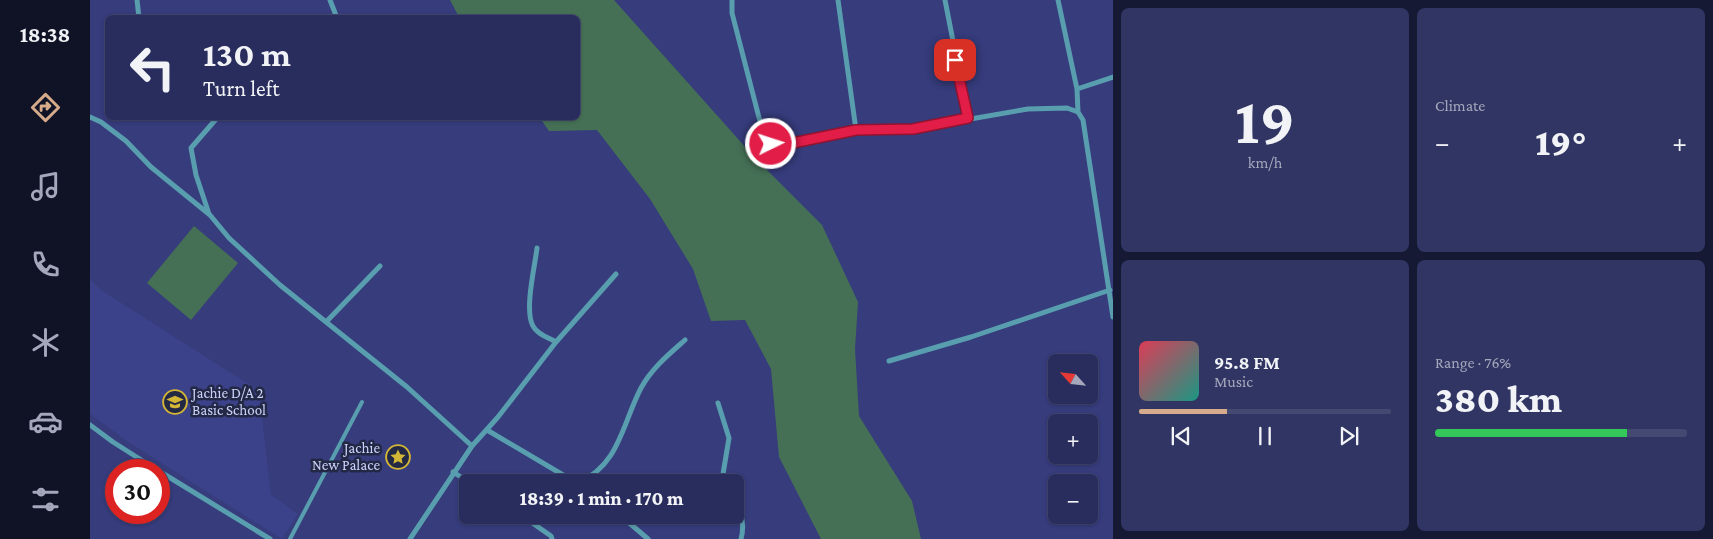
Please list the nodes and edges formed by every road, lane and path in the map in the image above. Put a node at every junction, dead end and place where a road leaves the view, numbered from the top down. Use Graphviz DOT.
graph roads {
  1 [pos="138,0"];
  2 [pos="330,0"];
  3 [pos="732,0"];
  4 [pos="838,0"];
  5 [pos="945,0"];
  6 [pos="1058,0"];
  7 [pos="139,15"];
  8 [pos="336,15"];
  9 [pos="1113,77"];
  10 [pos="1077,89"];
  11 [pos="1078,112"];
  12 [pos="90,117"];
  13 [pos="968,118"];
  14 [pos="215,120"];
  15 [pos="856,130"];
  16 [pos="210,215"];
  17 [pos="537,248"];
  18 [pos="380,266"];
  19 [pos="616,274"];
  20 [pos="1110,290"];
  21 [pos="1113,317"];
  22 [pos="328,321"];
  23 [pos="685,340"];
  24 [pos="556,342"];
  25 [pos="889,361"];
  26 [pos="362,402"];
  27 [pos="718,403"];
  28 [pos="90,424"];
  29 [pos="487,430"];
  30 [pos="472,446"];
  31 [pos="140,459"];
  32 [pos="453,472"];
  33 [pos="561,474"];
  34 [pos="595,474"];
  35 [pos="723,474"];
  36 [pos="459,476"];
  37 [pos="170,477"];
  38 [pos="534,524"];
  39 [pos="630,524"];
  40 [pos="742,524"];
  41 [pos="270,539"];
  42 [pos="290,539"];
  43 [pos="410,539"];
  44 [pos="552,539"];
  45 [pos="648,539"];
  46 [pos="741,539"];
  1 -- 7 [label="street"];
  2 -- 8 [label="street"];
  3 -- 15 [label="street"];
  4 -- 15 [label="street"];
  5 -- 13 [label="street"];
  6 -- 10 [label="street"];
  9 -- 10 [label="street"];
  10 -- 11 [label="street"];
  11 -- 13 [label="street"];
  11 -- 20 [label="street"];
  12 -- 16 [label="street"];
  13 -- 15 [label="street"];
  14 -- 16 [label="street"];
  16 -- 22 [label="street"];
  17 -- 24 [label="street"];
  18 -- 22 [label="street"];
  19 -- 24 [label="street"];
  20 -- 21 [label="street"];
  20 -- 25 [label="street"];
  22 -- 30 [label="street"];
  23 -- 34 [label="street"];
  24 -- 29 [label="street"];
  26 -- 42 [label="lane"];
  27 -- 35 [label="street"];
  28 -- 31 [label="street"];
  29 -- 30 [label="street"];
  29 -- 33 [label="street"];
  30 -- 32 [label="street"];
  32 -- 36 [label="street"];
  32 -- 43 [label="street"];
  37 -- 41 [label="street"];
  38 -- 44 [label="street"];
  39 -- 45 [label="street"];
  40 -- 46 [label="street"];
}
